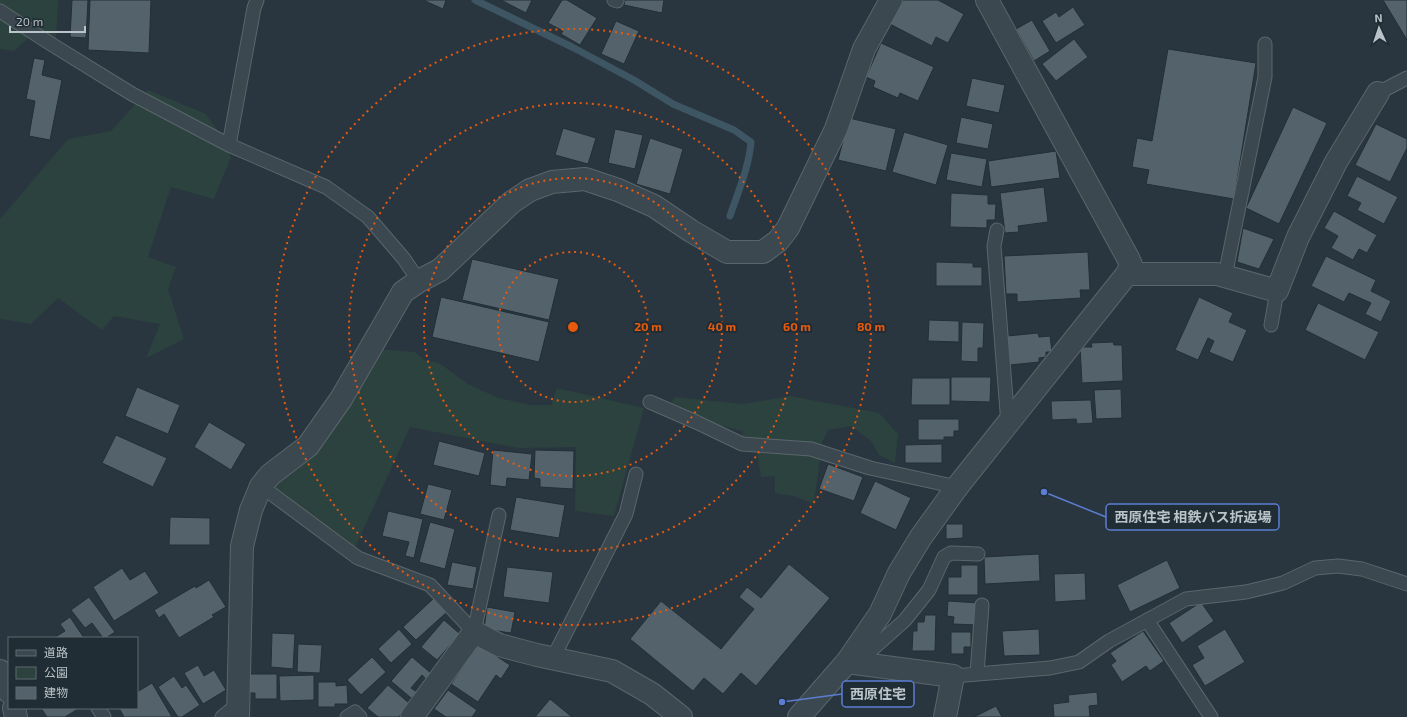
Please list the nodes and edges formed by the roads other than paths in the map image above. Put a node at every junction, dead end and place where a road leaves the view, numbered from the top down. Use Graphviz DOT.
graph roads {
  1 [pos="257,0"];
  2 [pos="891,0"];
  3 [pos="986,0"];
  4 [pos="0,11"];
  5 [pos="1265,44"];
  6 [pos="1407,78"];
  7 [pos="1378,93"];
  8 [pos="229,145"];
  9 [pos="997,230"];
  10 [pos="1127,274"];
  11 [pos="1225,276"];
  12 [pos="419,281"];
  13 [pos="1277,291"];
  14 [pos="1271,325"];
  15 [pos="650,402"];
  16 [pos="1008,425"];
  17 [pos="636,474"];
  18 [pos="261,486"];
  19 [pos="957,487"];
  20 [pos="499,515"];
  21 [pos="978,554"];
  22 [pos="1407,584"];
  23 [pos="982,605"];
  24 [pos="1147,620"];
  25 [pos="474,632"];
  26 [pos="553,658"];
  27 [pos="852,662"];
  28 [pos="0,670"];
  29 [pos="977,674"];
  30 [pos="953,676"];
  31 [pos="8,690"];
  32 [pos="236,714"];
  33 [pos="347,717"];
  34 [pos="360,717"];
  35 [pos="412,717"];
  36 [pos="680,717"];
  37 [pos="799,717"];
  38 [pos="945,717"];
  39 [pos="1211,717"];
  1 -- 8 [label="lane"];
  2 -- 12 [label="street"];
  3 -- 10 [label="street"];
  4 -- 8 [label="lane"];
  5 -- 11 [label="lane"];
  6 -- 7 [label="lane"];
  7 -- 13 [label="street"];
  8 -- 12 [label="lane"];
  9 -- 16 [label="lane"];
  10 -- 11 [label="street"];
  10 -- 16 [label="street"];
  11 -- 13 [label="street"];
  12 -- 18 [label="street"];
  13 -- 14 [label="lane"];
  15 -- 19 [label="lane"];
  16 -- 19 [label="street"];
  17 -- 26 [label="lane"];
  18 -- 25 [label="lane"];
  18 -- 32 [label="street"];
  19 -- 27 [label="street"];
  20 -- 25 [label="lane"];
  21 -- 27 [label="lane"];
  22 -- 24 [label="lane"];
  23 -- 29 [label="lane"];
  24 -- 29 [label="lane"];
  24 -- 39 [label="lane"];
  25 -- 26 [label="street"];
  25 -- 35 [label="street"];
  26 -- 36 [label="street"];
  27 -- 30 [label="street"];
  27 -- 37 [label="street"];
  28 -- 31 [label="street"];
  29 -- 30 [label="lane"];
  30 -- 38 [label="street"];
  33 -- 34 [label="lane"];
}
